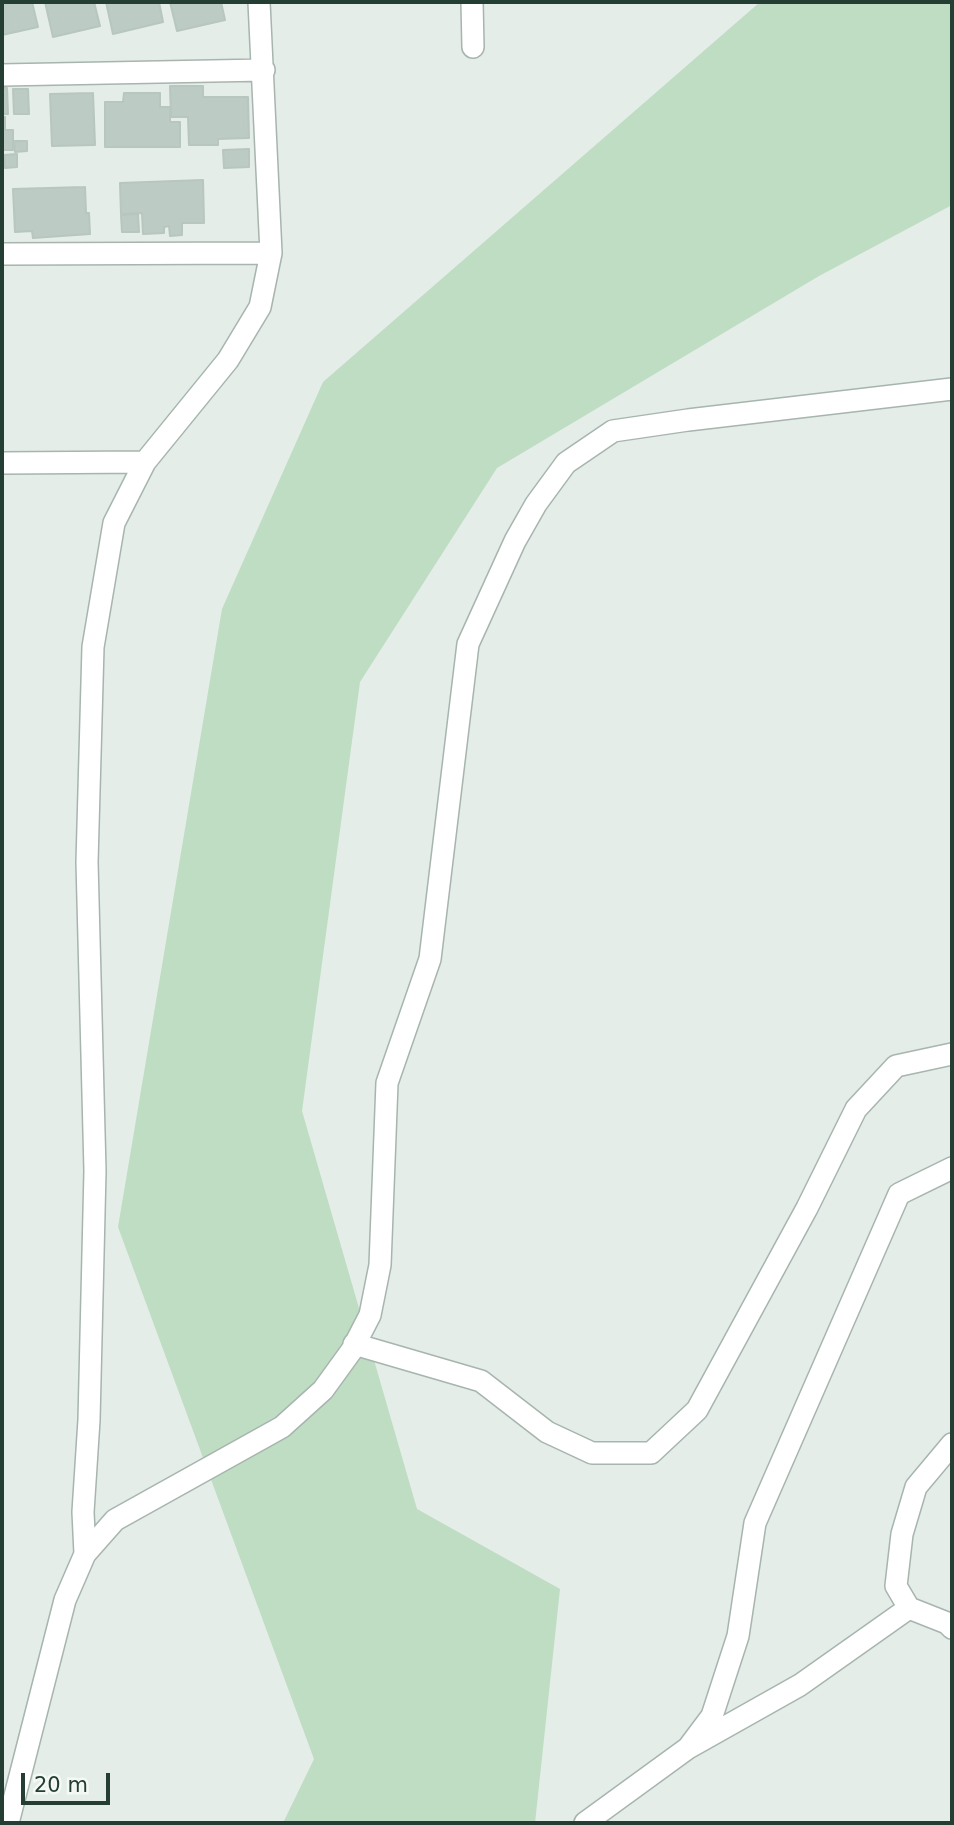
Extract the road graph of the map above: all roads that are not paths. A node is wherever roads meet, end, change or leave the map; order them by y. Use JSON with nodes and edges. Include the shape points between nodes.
{"nodes":[{"id":1,"x":259,"y":2,"type":"edge"},
{"id":2,"x":472,"y":2,"type":"edge"},
{"id":3,"x":474,"y":47,"type":"dead end"},
{"id":4,"x":264,"y":70,"type":"junction"},
{"id":5,"x":2,"y":75,"type":"edge"},
{"id":6,"x":271,"y":253,"type":"junction"},
{"id":7,"x":2,"y":254,"type":"edge"},
{"id":8,"x":952,"y":389,"type":"edge"},
{"id":9,"x":145,"y":462,"type":"junction"},
{"id":10,"x":2,"y":463,"type":"edge"},
{"id":11,"x":952,"y":1054,"type":"edge"},
{"id":12,"x":952,"y":1168,"type":"edge"},
{"id":13,"x":354,"y":1344,"type":"junction"},
{"id":14,"x":952,"y":1444,"type":"edge"},
{"id":15,"x":85,"y":1554,"type":"junction"},
{"id":16,"x":909,"y":1608,"type":"junction"},
{"id":17,"x":952,"y":1628,"type":"edge"},
{"id":18,"x":688,"y":1748,"type":"junction"},
{"id":19,"x":8,"y":1823,"type":"edge"},
{"id":20,"x":584,"y":1823,"type":"edge"}],
"edges":[{"from":1,"to":4,"type":"street"},
{"from":2,"to":3,"type":"street"},
{"from":4,"to":5,"type":"street"},
{"from":4,"to":6,"type":"street"},
{"from":6,"to":7,"type":"street"},
{"from":6,"to":9,"type":"street","via":[[260,307],[228,360]]},
{"from":8,"to":13,"type":"street","via":[[613,431],[566,463],[536,504],[468,644],[430,959],[387,1083],[380,1265],[370,1315]]},
{"from":9,"to":10,"type":"street"},
{"from":9,"to":15,"type":"street","via":[[114,523],[93,647],[87,862],[94,1171]]},
{"from":11,"to":13,"type":"street","via":[[896,1066],[856,1109],[697,1410],[651,1453],[592,1452],[547,1432],[481,1381]]},
{"from":12,"to":18,"type":"street","via":[[899,1194],[755,1522],[738,1636],[712,1716]]},
{"from":13,"to":15,"type":"street","via":[[323,1390],[282,1427],[115,1520]]},
{"from":14,"to":16,"type":"street","via":[[916,1487],[902,1534],[896,1586]]},
{"from":15,"to":19,"type":"street","via":[[65,1600]]},
{"from":16,"to":17,"type":"street"},
{"from":16,"to":18,"type":"street","via":[[800,1685]]},
{"from":18,"to":20,"type":"street"}]}
